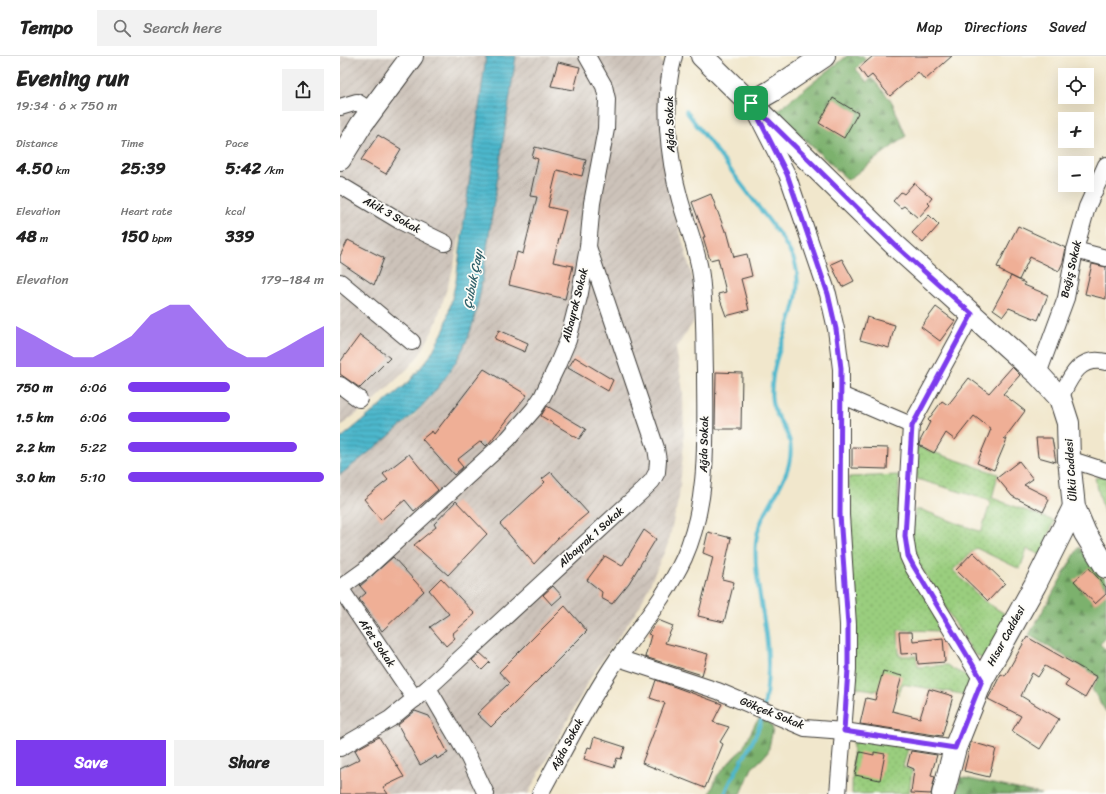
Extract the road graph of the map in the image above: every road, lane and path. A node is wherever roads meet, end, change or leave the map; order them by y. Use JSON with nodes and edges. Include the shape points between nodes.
{"nodes":[{"id":1,"x":412,"y":56,"type":"edge"},
{"id":2,"x":587,"y":56,"type":"edge"},
{"id":3,"x":674,"y":56,"type":"edge"},
{"id":4,"x":702,"y":56,"type":"edge"},
{"id":5,"x":824,"y":56,"type":"edge"},
{"id":6,"x":751,"y":103,"type":"junction"},
{"id":7,"x":340,"y":107,"type":"edge"},
{"id":8,"x":371,"y":111,"type":"junction"},
{"id":9,"x":340,"y":159,"type":"edge"},
{"id":10,"x":1106,"y":165,"type":"edge"},
{"id":11,"x":340,"y":185,"type":"edge"},
{"id":12,"x":446,"y":243,"type":"dead end"},
{"id":13,"x":588,"y":247,"type":"junction"},
{"id":14,"x":1075,"y":250,"type":"junction"},
{"id":15,"x":1106,"y":258,"type":"edge"},
{"id":16,"x":340,"y":282,"type":"edge"},
{"id":17,"x":972,"y":314,"type":"junction"},
{"id":18,"x":412,"y":342,"type":"dead end"},
{"id":19,"x":1106,"y":362,"type":"edge"},
{"id":20,"x":1038,"y":374,"type":"junction"},
{"id":21,"x":340,"y":385,"type":"edge"},
{"id":22,"x":841,"y":395,"type":"junction"},
{"id":23,"x":1060,"y":398,"type":"junction"},
{"id":24,"x":359,"y":399,"type":"dead end"},
{"id":25,"x":912,"y":426,"type":"junction"},
{"id":26,"x":1069,"y":459,"type":"junction"},
{"id":27,"x":1106,"y":471,"type":"edge"},
{"id":28,"x":1074,"y":507,"type":"junction"},
{"id":29,"x":1106,"y":567,"type":"edge"},
{"id":30,"x":340,"y":588,"type":"edge"},
{"id":31,"x":618,"y":658,"type":"junction"},
{"id":32,"x":982,"y":680,"type":"junction"},
{"id":33,"x":428,"y":688,"type":"junction"},
{"id":34,"x":415,"y":699,"type":"junction"},
{"id":35,"x":844,"y":731,"type":"junction"},
{"id":36,"x":340,"y":748,"type":"edge"},
{"id":37,"x":955,"y":748,"type":"junction"},
{"id":38,"x":486,"y":794,"type":"edge"},
{"id":39,"x":540,"y":794,"type":"edge"},
{"id":40,"x":838,"y":794,"type":"edge"},
{"id":41,"x":943,"y":794,"type":"edge"}],
"edges":[{"from":1,"to":8,"type":"street"},
{"from":2,"to":13,"type":"street","name":"Albayrak Sokak","via":[[604,86],[608,112],[592,204]]},
{"from":3,"to":31,"type":"street","name":"Ağda Sokak","via":[[669,81],[670,148],[679,197],[702,277],[706,453],[699,509],[684,557],[659,600]]},
{"from":4,"to":6,"type":"street","name":"Ülkü Caddesi"},
{"from":5,"to":6,"type":"street"},
{"from":6,"to":17,"type":"street","name":"Ülkü Caddesi","via":[[897,247]]},
{"from":6,"to":22,"type":"street","via":[[787,174],[828,294],[839,347]]},
{"from":7,"to":8,"type":"street","via":[[357,102]]},
{"from":8,"to":9,"type":"street"},
{"from":10,"to":14,"type":"street","name":"Bağış Sokak","via":[[1087,208]]},
{"from":11,"to":12,"type":"street","name":"Akik 3 Sokak","via":[[400,221]]},
{"from":13,"to":30,"type":"street","name":"Albayrak Sokak","via":[[568,340],[534,409],[508,439],[466,479],[365,570]]},
{"from":13,"to":33,"type":"street","name":"Albayrak 1 Sokak","via":[[651,430],[658,461],[657,472],[642,491]]},
{"from":14,"to":15,"type":"street"},
{"from":14,"to":20,"type":"street","name":"Bağış Sokak","via":[[1066,298]]},
{"from":16,"to":18,"type":"street"},
{"from":17,"to":20,"type":"street","name":"Ülkü Caddesi"},
{"from":17,"to":25,"type":"street"},
{"from":19,"to":23,"type":"street","via":[[1092,360],[1082,364],[1073,372]]},
{"from":20,"to":23,"type":"street","name":"Ülkü Caddesi"},
{"from":21,"to":24,"type":"street"},
{"from":22,"to":25,"type":"street"},
{"from":22,"to":35,"type":"street","via":[[840,515],[848,625]]},
{"from":23,"to":26,"type":"street","name":"Ülkü Caddesi","via":[[1068,423]]},
{"from":25,"to":32,"type":"street","via":[[905,536],[908,556]]},
{"from":26,"to":27,"type":"street"},
{"from":26,"to":28,"type":"street","name":"Ülkü Caddesi"},
{"from":28,"to":29,"type":"street","name":"Ülkü Caddesi","via":[[1085,533]]},
{"from":28,"to":32,"type":"street","name":"Hisar Caddesi","via":[[1035,585]]},
{"from":30,"to":34,"type":"street","name":"Afet Sokak"},
{"from":31,"to":35,"type":"street","name":"Gökçek Sokak","via":[[752,705],[805,728]]},
{"from":31,"to":39,"type":"street","name":"Ağda Sokak","via":[[591,700]]},
{"from":32,"to":37,"type":"street","name":"Hisar Caddesi"},
{"from":33,"to":34,"type":"street","name":"Albayrak 1 Sokak"},
{"from":33,"to":38,"type":"street","via":[[469,758]]},
{"from":34,"to":36,"type":"street","name":"Albayrak 1 Sokak","via":[[390,719]]},
{"from":35,"to":37,"type":"street","name":"Gökçek Sokak"},
{"from":35,"to":40,"type":"street"},
{"from":37,"to":41,"type":"street","name":"Hisar Caddesi"}]}
